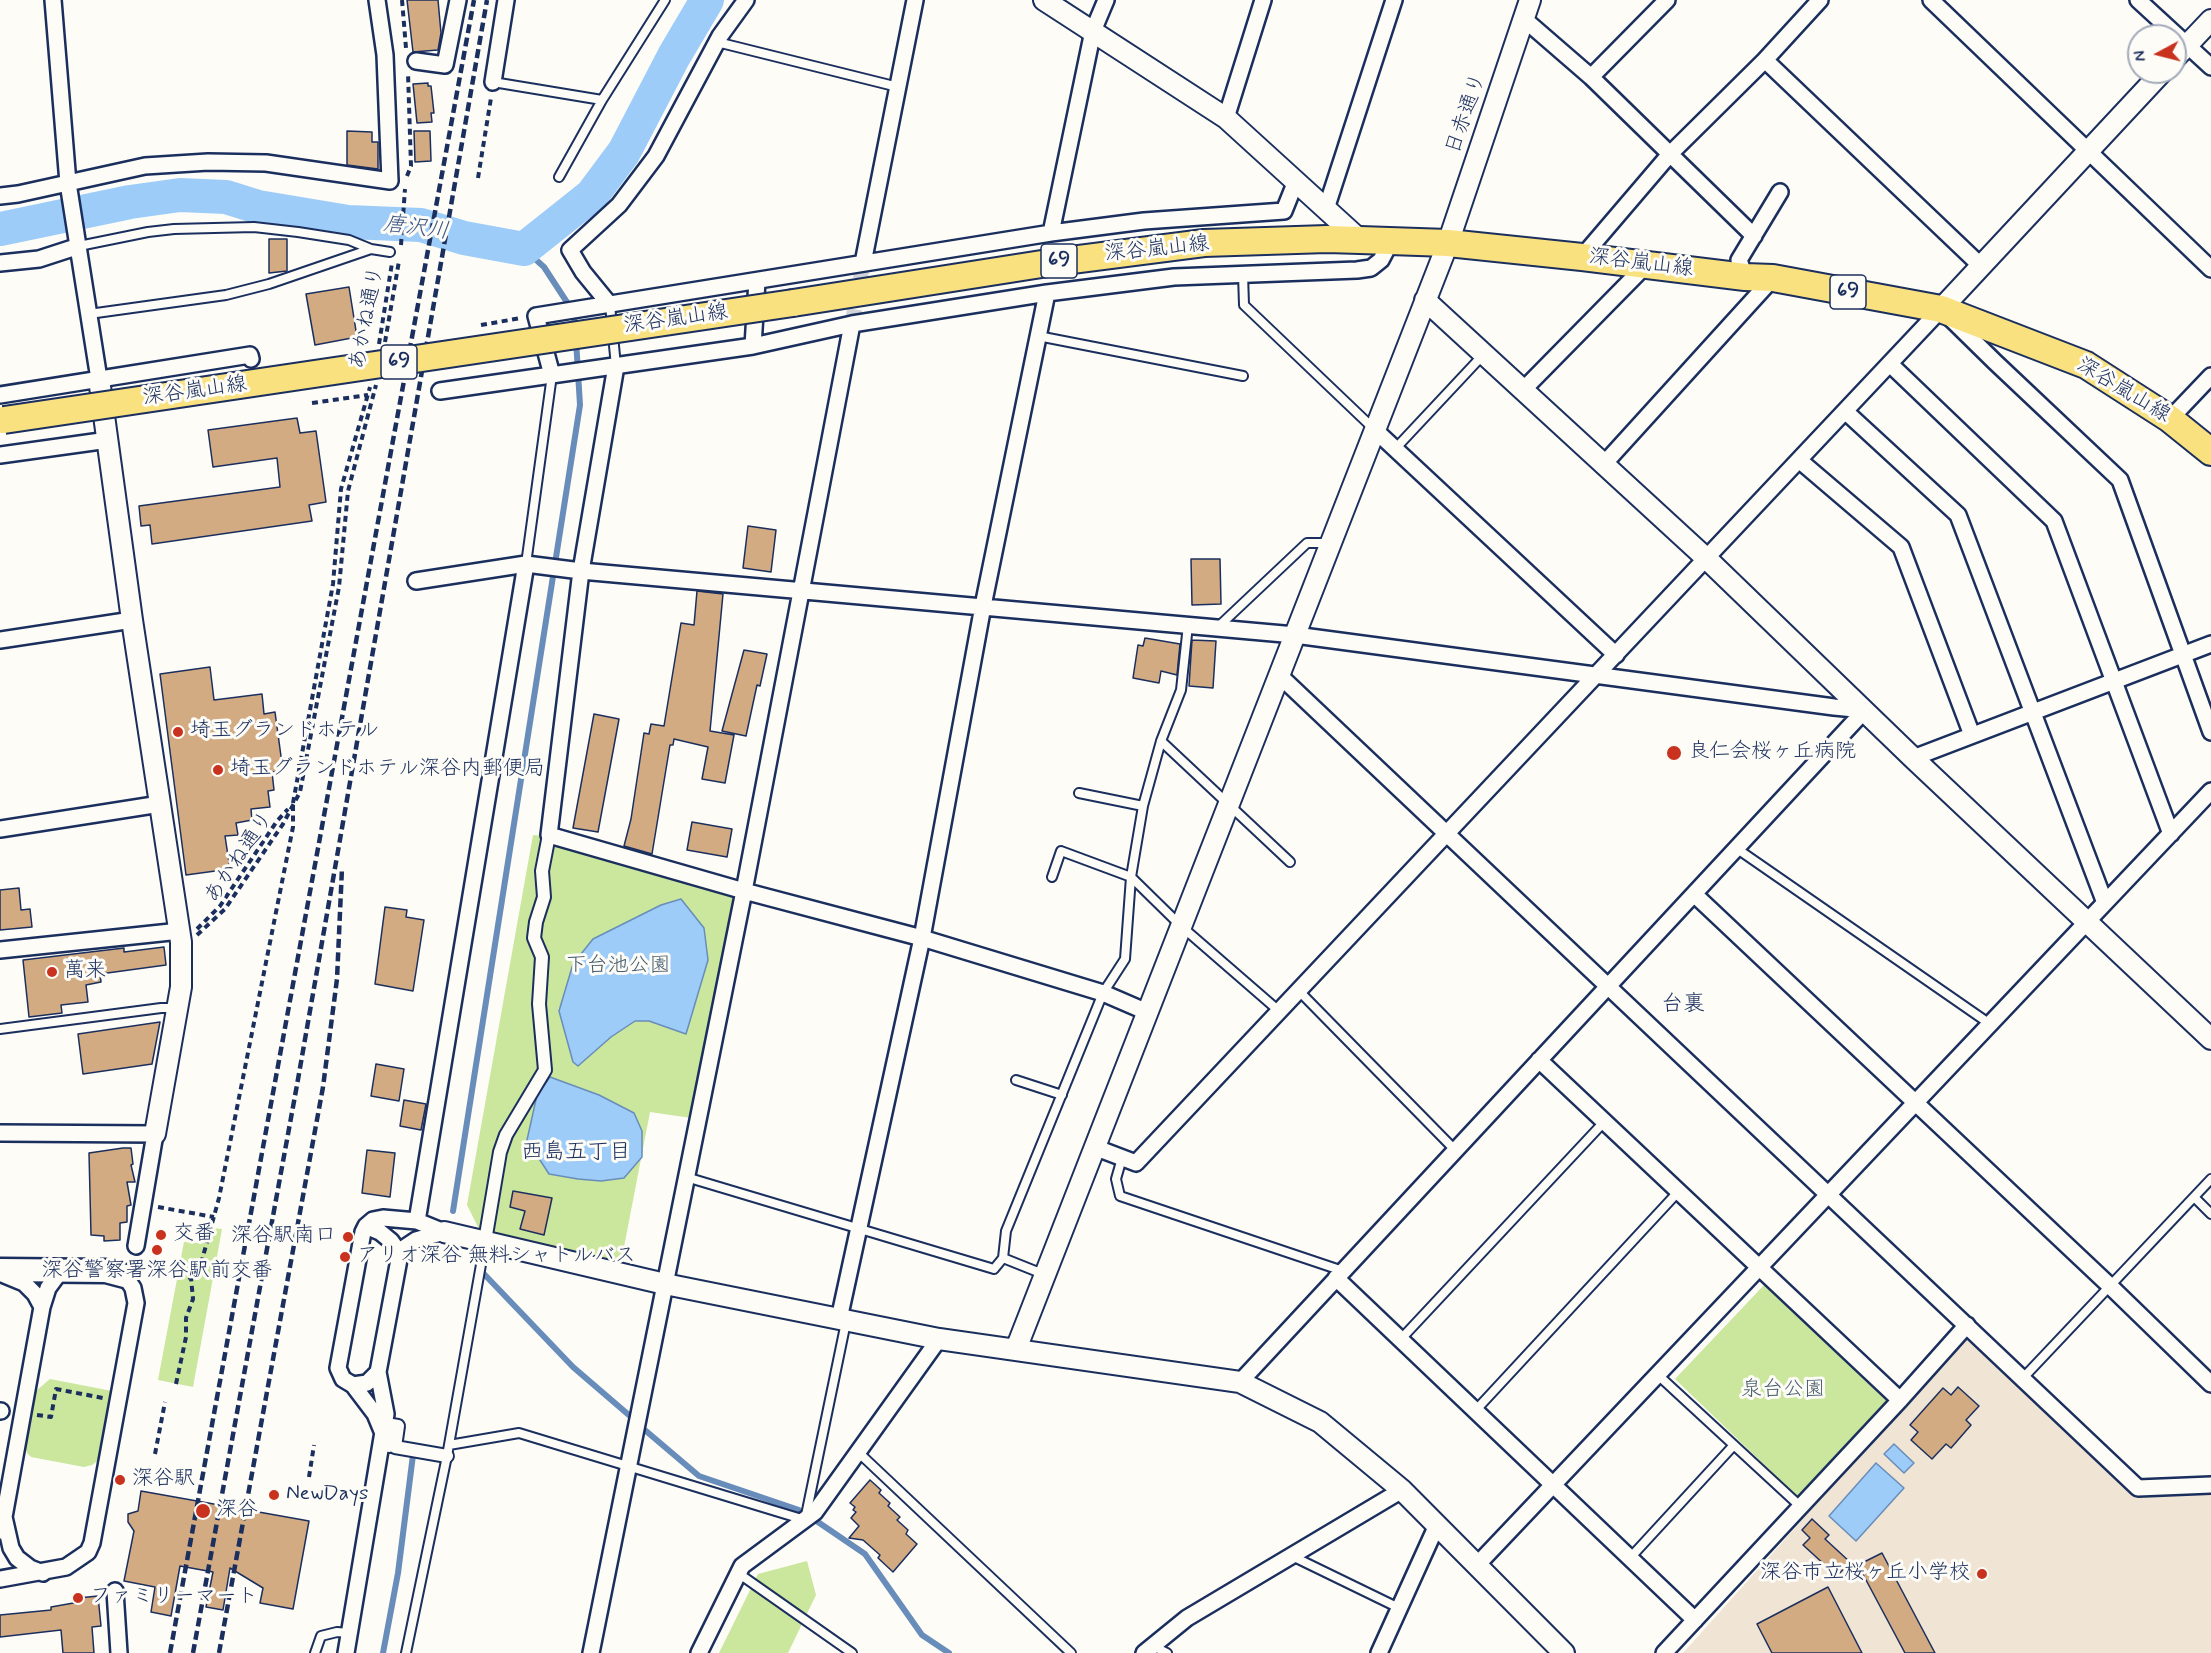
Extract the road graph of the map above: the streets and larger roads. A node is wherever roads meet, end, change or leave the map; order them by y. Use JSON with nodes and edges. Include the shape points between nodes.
{"nodes":[{"id":1,"x":53,"y":0,"type":"edge"},
{"id":2,"x":377,"y":0,"type":"edge"},
{"id":3,"x":458,"y":0,"type":"edge"},
{"id":4,"x":507,"y":0,"type":"edge"},
{"id":5,"x":746,"y":0,"type":"edge"},
{"id":6,"x":915,"y":0,"type":"edge"},
{"id":7,"x":1044,"y":0,"type":"edge"},
{"id":8,"x":1106,"y":0,"type":"edge"},
{"id":9,"x":1263,"y":0,"type":"edge"},
{"id":10,"x":1394,"y":0,"type":"edge"},
{"id":11,"x":1667,"y":0,"type":"edge"},
{"id":12,"x":1820,"y":0,"type":"edge"},
{"id":13,"x":1931,"y":0,"type":"edge"},
{"id":14,"x":2138,"y":0,"type":"edge"},
{"id":15,"x":1527,"y":9,"type":"edge"},
{"id":16,"x":2211,"y":20,"type":"edge"},
{"id":17,"x":2158,"y":24,"type":"edge"},
{"id":18,"x":1093,"y":31,"type":"junction"},
{"id":19,"x":2187,"y":46,"type":"edge"},
{"id":20,"x":2187,"y":55,"type":"edge"},
{"id":21,"x":1765,"y":60,"type":"junction"},
{"id":22,"x":410,"y":61,"type":"road end"},
{"id":23,"x":2211,"y":67,"type":"edge"},
{"id":24,"x":1591,"y":78,"type":"junction"},
{"id":25,"x":493,"y":82,"type":"road end"},
{"id":26,"x":2151,"y":84,"type":"edge"},
{"id":27,"x":1226,"y":118,"type":"junction"},
{"id":28,"x":2089,"y":150,"type":"junction"},
{"id":29,"x":1670,"y":154,"type":"junction"},
{"id":30,"x":1296,"y":181,"type":"junction"},
{"id":31,"x":68,"y":187,"type":"junction"},
{"id":32,"x":1780,"y":192,"type":"dead end"},
{"id":33,"x":0,"y":196,"type":"edge"},
{"id":34,"x":1326,"y":209,"type":"junction"},
{"id":35,"x":1051,"y":233,"type":"junction"},
{"id":36,"x":1754,"y":236,"type":"junction"},
{"id":37,"x":1360,"y":240,"type":"junction"},
{"id":38,"x":1391,"y":241,"type":"junction"},
{"id":39,"x":78,"y":242,"type":"junction"},
{"id":40,"x":1448,"y":243,"type":"junction"},
{"id":41,"x":1582,"y":257,"type":"junction"},
{"id":42,"x":0,"y":263,"type":"edge"},
{"id":43,"x":863,"y":264,"type":"junction"},
{"id":44,"x":1645,"y":266,"type":"junction"},
{"id":45,"x":1981,"y":266,"type":"junction"},
{"id":46,"x":2211,"y":270,"type":"edge"},
{"id":47,"x":1744,"y":277,"type":"junction"},
{"id":48,"x":1773,"y":278,"type":"junction"},
{"id":49,"x":757,"y":281,"type":"junction"},
{"id":50,"x":1047,"y":293,"type":"junction"},
{"id":51,"x":1425,"y":300,"type":"junction"},
{"id":52,"x":610,"y":305,"type":"junction"},
{"id":53,"x":1941,"y":309,"type":"junction"},
{"id":54,"x":852,"y":324,"type":"junction"},
{"id":55,"x":753,"y":346,"type":"junction"},
{"id":56,"x":251,"y":359,"type":"dead end"},
{"id":57,"x":1890,"y":364,"type":"junction"},
{"id":58,"x":616,"y":366,"type":"junction"},
{"id":59,"x":552,"y":375,"type":"junction"},
{"id":60,"x":2211,"y":376,"type":"edge"},
{"id":61,"x":99,"y":379,"type":"junction"},
{"id":62,"x":1523,"y":390,"type":"junction"},
{"id":63,"x":440,"y":391,"type":"dead end"},
{"id":64,"x":0,"y":395,"type":"edge"},
{"id":65,"x":1845,"y":411,"type":"junction"},
{"id":66,"x":2170,"y":419,"type":"junction"},
{"id":67,"x":2,"y":421,"type":"edge"},
{"id":68,"x":1376,"y":431,"type":"junction"},
{"id":69,"x":108,"y":440,"type":"junction"},
{"id":70,"x":2211,"y":452,"type":"edge"},
{"id":71,"x":0,"y":455,"type":"edge"},
{"id":72,"x":1799,"y":460,"type":"junction"},
{"id":73,"x":1604,"y":464,"type":"junction"},
{"id":74,"x":1707,"y":559,"type":"junction"},
{"id":75,"x":529,"y":565,"type":"junction"},
{"id":76,"x":581,"y":571,"type":"junction"},
{"id":77,"x":416,"y":581,"type":"dead end"},
{"id":78,"x":801,"y":591,"type":"junction"},
{"id":79,"x":983,"y":606,"type":"junction"},
{"id":80,"x":132,"y":620,"type":"junction"},
{"id":81,"x":1295,"y":635,"type":"junction"},
{"id":82,"x":0,"y":640,"type":"edge"},
{"id":83,"x":2211,"y":644,"type":"edge"},
{"id":84,"x":2184,"y":654,"type":"junction"},
{"id":85,"x":1616,"y":655,"type":"junction"},
{"id":86,"x":1280,"y":675,"type":"junction"},
{"id":87,"x":1598,"y":675,"type":"junction"},
{"id":88,"x":2112,"y":681,"type":"junction"},
{"id":89,"x":1865,"y":710,"type":"junction"},
{"id":90,"x":2032,"y":711,"type":"junction"},
{"id":91,"x":2211,"y":732,"type":"edge"},
{"id":92,"x":1972,"y":735,"type":"junction"},
{"id":93,"x":1913,"y":758,"type":"junction"},
{"id":94,"x":2210,"y":794,"type":"edge"},
{"id":95,"x":160,"y":804,"type":"junction"},
{"id":96,"x":0,"y":829,"type":"edge"},
{"id":97,"x":1447,"y":832,"type":"junction"},
{"id":98,"x":2171,"y":834,"type":"junction"},
{"id":99,"x":549,"y":835,"type":"junction"},
{"id":100,"x":744,"y":891,"type":"junction"},
{"id":101,"x":1694,"y":894,"type":"junction"},
{"id":102,"x":2105,"y":903,"type":"junction"},
{"id":103,"x":2088,"y":922,"type":"junction"},
{"id":104,"x":188,"y":933,"type":"junction"},
{"id":105,"x":922,"y":938,"type":"junction"},
{"id":106,"x":0,"y":950,"type":"edge"},
{"id":107,"x":1608,"y":986,"type":"junction"},
{"id":108,"x":1147,"y":1012,"type":"junction"},
{"id":109,"x":2211,"y":1039,"type":"edge"},
{"id":110,"x":1539,"y":1060,"type":"junction"},
{"id":111,"x":1916,"y":1103,"type":"junction"},
{"id":112,"x":0,"y":1133,"type":"edge"},
{"id":113,"x":155,"y":1134,"type":"junction"},
{"id":114,"x":1094,"y":1147,"type":"junction"},
{"id":115,"x":1829,"y":1194,"type":"junction"},
{"id":116,"x":366,"y":1226,"type":"junction"},
{"id":117,"x":428,"y":1228,"type":"junction"},
{"id":118,"x":485,"y":1241,"type":"junction"},
{"id":119,"x":136,"y":1246,"type":"dead end"},
{"id":120,"x":400,"y":1254,"type":"junction"},
{"id":121,"x":62,"y":1269,"type":"junction"},
{"id":122,"x":1759,"y":1269,"type":"junction"},
{"id":123,"x":0,"y":1272,"type":"edge"},
{"id":124,"x":1339,"y":1275,"type":"junction"},
{"id":125,"x":125,"y":1276,"type":"joint"},
{"id":126,"x":664,"y":1284,"type":"junction"},
{"id":127,"x":42,"y":1307,"type":"junction"},
{"id":128,"x":843,"y":1320,"type":"junction"},
{"id":129,"x":1967,"y":1324,"type":"junction"},
{"id":130,"x":939,"y":1339,"type":"junction"},
{"id":131,"x":1016,"y":1349,"type":"junction"},
{"id":132,"x":378,"y":1372,"type":"junction"},
{"id":133,"x":1240,"y":1382,"type":"junction"},
{"id":134,"x":2211,"y":1384,"type":"edge"},
{"id":135,"x":353,"y":1385,"type":"junction"},
{"id":136,"x":1900,"y":1400,"type":"junction"},
{"id":137,"x":381,"y":1438,"type":"junction"},
{"id":138,"x":448,"y":1450,"type":"road end"},
{"id":139,"x":1553,"y":1485,"type":"junction"},
{"id":140,"x":2211,"y":1485,"type":"edge"},
{"id":141,"x":1402,"y":1490,"type":"junction"},
{"id":142,"x":2,"y":1524,"type":"edge"},
{"id":143,"x":1437,"y":1525,"type":"junction"},
{"id":144,"x":1477,"y":1565,"type":"junction"},
{"id":145,"x":43,"y":1573,"type":"junction"},
{"id":146,"x":0,"y":1579,"type":"edge"},
{"id":147,"x":114,"y":1591,"type":"dead end"},
{"id":148,"x":1695,"y":1620,"type":"junction"},
{"id":149,"x":1148,"y":1650,"type":"edge"},
{"id":150,"x":119,"y":1653,"type":"edge"},
{"id":151,"x":346,"y":1653,"type":"edge"},
{"id":152,"x":591,"y":1653,"type":"edge"},
{"id":153,"x":699,"y":1653,"type":"edge"},
{"id":154,"x":1378,"y":1653,"type":"edge"},
{"id":155,"x":1564,"y":1653,"type":"edge"},
{"id":156,"x":1664,"y":1653,"type":"edge"}],
"edges":[{"from":1,"to":31,"type":"street"},
{"from":2,"to":31,"type":"street","via":[[384,55],[390,181],[266,162],[208,162],[145,166]]},
{"from":3,"to":22,"type":"street","via":[[445,65]]},
{"from":4,"to":25,"type":"street"},
{"from":5,"to":52,"type":"street","via":[[717,42],[656,156],[619,205],[570,250]]},
{"from":6,"to":43,"type":"street"},
{"from":7,"to":18,"type":"street"},
{"from":8,"to":18,"type":"street"},
{"from":9,"to":27,"type":"street"},
{"from":10,"to":34,"type":"street"},
{"from":11,"to":24,"type":"street"},
{"from":12,"to":21,"type":"street"},
{"from":13,"to":28,"type":"street"},
{"from":14,"to":17,"type":"street"},
{"from":15,"to":24,"type":"street"},
{"from":15,"to":40,"type":"street","name":"日赤通り"},
{"from":16,"to":19,"type":"street"},
{"from":18,"to":27,"type":"street"},
{"from":18,"to":35,"type":"street"},
{"from":20,"to":23,"type":"street"},
{"from":21,"to":29,"type":"street"},
{"from":21,"to":45,"type":"street"},
{"from":24,"to":29,"type":"street"},
{"from":26,"to":28,"type":"street"},
{"from":27,"to":30,"type":"street"},
{"from":28,"to":45,"type":"street"},
{"from":28,"to":46,"type":"street"},
{"from":29,"to":36,"type":"street"},
{"from":29,"to":41,"type":"street"},
{"from":30,"to":34,"type":"street"},
{"from":30,"to":35,"type":"street","via":[[1284,211],[1144,221]]},
{"from":31,"to":33,"type":"street"},
{"from":31,"to":39,"type":"street"},
{"from":32,"to":36,"type":"street"},
{"from":34,"to":37,"type":"street"},
{"from":35,"to":43,"type":"street"},
{"from":36,"to":47,"type":"street","via":[[1739,260]]},
{"from":37,"to":38,"type":"main road","name":"深谷嵐山線","number":"69"},
{"from":37,"to":67,"type":"main road","name":"深谷嵐山線","number":"69","bridge":true,"via":[[1204,243],[1048,263]]},
{"from":38,"to":40,"type":"main road","name":"深谷嵐山線","number":"69"},
{"from":38,"to":50,"type":"street","via":[[1381,260],[1371,268],[1174,277]]},
{"from":39,"to":42,"type":"street","via":[[39,259]]},
{"from":39,"to":61,"type":"street"},
{"from":40,"to":41,"type":"main road","name":"深谷嵐山線","number":"69"},
{"from":40,"to":51,"type":"street","name":"日赤通り"},
{"from":41,"to":44,"type":"main road","name":"深谷嵐山線","number":"69"},
{"from":43,"to":49,"type":"street"},
{"from":44,"to":47,"type":"main road","name":"深谷嵐山線","number":"69"},
{"from":44,"to":62,"type":"street"},
{"from":45,"to":53,"type":"street"},
{"from":47,"to":48,"type":"main road","name":"深谷嵐山線","number":"69"},
{"from":48,"to":53,"type":"main road","name":"深谷嵐山線","number":"69"},
{"from":48,"to":73,"type":"street"},
{"from":49,"to":52,"type":"street"},
{"from":49,"to":55,"type":"street"},
{"from":50,"to":54,"type":"street"},
{"from":50,"to":79,"type":"street"},
{"from":51,"to":62,"type":"street"},
{"from":51,"to":68,"type":"street","name":"日赤通り"},
{"from":52,"to":59,"type":"street","via":[[536,316]]},
{"from":53,"to":57,"type":"street"},
{"from":53,"to":66,"type":"main road","name":"深谷嵐山線","number":"69","via":[[2086,365]]},
{"from":53,"to":84,"type":"street","via":[[2120,480]]},
{"from":54,"to":55,"type":"street"},
{"from":54,"to":78,"type":"street"},
{"from":55,"to":58,"type":"street"},
{"from":56,"to":61,"type":"street","via":[[250,355]]},
{"from":57,"to":65,"type":"street"},
{"from":57,"to":88,"type":"street","via":[[2054,520]]},
{"from":58,"to":59,"type":"street"},
{"from":58,"to":76,"type":"street"},
{"from":59,"to":63,"type":"street"},
{"from":60,"to":66,"type":"street"},
{"from":61,"to":64,"type":"street"},
{"from":61,"to":69,"type":"street"},
{"from":62,"to":73,"type":"street"},
{"from":65,"to":72,"type":"street"},
{"from":65,"to":90,"type":"street","via":[[1958,515]]},
{"from":66,"to":70,"type":"main road","name":"深谷嵐山線","number":"69"},
{"from":68,"to":81,"type":"street","name":"日赤通り"},
{"from":68,"to":85,"type":"street"},
{"from":69,"to":71,"type":"street"},
{"from":69,"to":80,"type":"street"},
{"from":72,"to":74,"type":"street"},
{"from":72,"to":92,"type":"street","via":[[1901,547]]},
{"from":73,"to":74,"type":"street"},
{"from":74,"to":85,"type":"street"},
{"from":74,"to":89,"type":"street"},
{"from":75,"to":76,"type":"street"},
{"from":75,"to":77,"type":"street"},
{"from":75,"to":117,"type":"street"},
{"from":76,"to":78,"type":"street"},
{"from":76,"to":99,"type":"street"},
{"from":78,"to":79,"type":"street"},
{"from":78,"to":100,"type":"street"},
{"from":79,"to":81,"type":"street"},
{"from":79,"to":105,"type":"street"},
{"from":80,"to":82,"type":"street"},
{"from":80,"to":95,"type":"street"},
{"from":81,"to":86,"type":"street","name":"日赤通り"},
{"from":81,"to":87,"type":"street"},
{"from":83,"to":84,"type":"street"},
{"from":84,"to":88,"type":"street"},
{"from":84,"to":91,"type":"street"},
{"from":85,"to":87,"type":"street"},
{"from":86,"to":97,"type":"street"},
{"from":86,"to":108,"type":"street","name":"日赤通り"},
{"from":87,"to":89,"type":"street"},
{"from":87,"to":97,"type":"street"},
{"from":88,"to":90,"type":"street"},
{"from":88,"to":98,"type":"street"},
{"from":89,"to":93,"type":"street"},
{"from":89,"to":101,"type":"street"},
{"from":90,"to":92,"type":"street"},
{"from":90,"to":102,"type":"street"},
{"from":92,"to":93,"type":"street"},
{"from":93,"to":103,"type":"street"},
{"from":94,"to":98,"type":"street"},
{"from":95,"to":96,"type":"street"},
{"from":95,"to":104,"type":"street"},
{"from":97,"to":107,"type":"street"},
{"from":97,"to":114,"type":"street","via":[[1136,1162]]},
{"from":98,"to":102,"type":"street"},
{"from":99,"to":100,"type":"street"},
{"from":99,"to":118,"type":"street","via":[[542,871],[544,897],[534,938],[543,957],[539,1004],[545,1070],[500,1152]]},
{"from":100,"to":105,"type":"street"},
{"from":100,"to":126,"type":"street"},
{"from":101,"to":107,"type":"street"},
{"from":101,"to":111,"type":"street"},
{"from":102,"to":103,"type":"street"},
{"from":103,"to":109,"type":"street"},
{"from":103,"to":111,"type":"street"},
{"from":104,"to":106,"type":"street"},
{"from":104,"to":113,"type":"street"},
{"from":105,"to":108,"type":"street","via":[[1103,993]]},
{"from":105,"to":128,"type":"street","via":[[859,1227]]},
{"from":107,"to":110,"type":"street"},
{"from":107,"to":115,"type":"street"},
{"from":108,"to":114,"type":"street","name":"日赤通り"},
{"from":110,"to":122,"type":"street"},
{"from":110,"to":124,"type":"street"},
{"from":111,"to":115,"type":"street"},
{"from":111,"to":134,"type":"street"},
{"from":112,"to":113,"type":"street"},
{"from":113,"to":119,"type":"street"},
{"from":114,"to":131,"type":"street","name":"日赤通り"},
{"from":115,"to":122,"type":"street"},
{"from":115,"to":129,"type":"street"},
{"from":116,"to":117,"type":"street","via":[[383,1218]]},
{"from":116,"to":120,"type":"street","via":[[391,1241]]},
{"from":116,"to":135,"type":"street","via":[[360,1240],[338,1368],[343,1380]]},
{"from":117,"to":118,"type":"street"},
{"from":117,"to":120,"type":"street"},
{"from":118,"to":126,"type":"street"},
{"from":120,"to":132,"type":"street"},
{"from":121,"to":123,"type":"main road"},
{"from":121,"to":125,"type":"main road"},
{"from":121,"to":127,"type":"street","via":[[48,1288]]},
{"from":122,"to":136,"type":"street"},
{"from":122,"to":139,"type":"street"},
{"from":123,"to":127,"type":"street","via":[[24,1284]]},
{"from":124,"to":133,"type":"street"},
{"from":124,"to":139,"type":"street"},
{"from":125,"to":145,"type":"street","via":[[134,1288],[136,1303],[92,1543],[78,1560]]},
{"from":126,"to":128,"type":"street"},
{"from":126,"to":152,"type":"street"},
{"from":127,"to":142,"type":"street"},
{"from":128,"to":130,"type":"street"},
{"from":129,"to":136,"type":"street"},
{"from":129,"to":140,"type":"street","via":[[2138,1488]]},
{"from":130,"to":131,"type":"street"},
{"from":130,"to":153,"type":"street","via":[[815,1512],[742,1566]]},
{"from":131,"to":133,"type":"street"},
{"from":132,"to":135,"type":"street","via":[[367,1383]]},
{"from":132,"to":137,"type":"street","via":[[386,1414]]},
{"from":133,"to":141,"type":"street","via":[[1320,1422]]},
{"from":135,"to":137,"type":"street","via":[[375,1414]]},
{"from":136,"to":148,"type":"street"},
{"from":137,"to":138,"type":"street","via":[[389,1446],[392,1425],[398,1426],[394,1447]]},
{"from":137,"to":151,"type":"street"},
{"from":139,"to":144,"type":"street"},
{"from":139,"to":148,"type":"street"},
{"from":141,"to":143,"type":"street"},
{"from":141,"to":149,"type":"street","via":[[1187,1618]]},
{"from":142,"to":145,"type":"street","via":[[17,1558]]},
{"from":143,"to":144,"type":"street"},
{"from":143,"to":154,"type":"street"},
{"from":144,"to":155,"type":"street"},
{"from":145,"to":146,"type":"street"},
{"from":147,"to":150,"type":"street"},
{"from":148,"to":156,"type":"street"}]}
